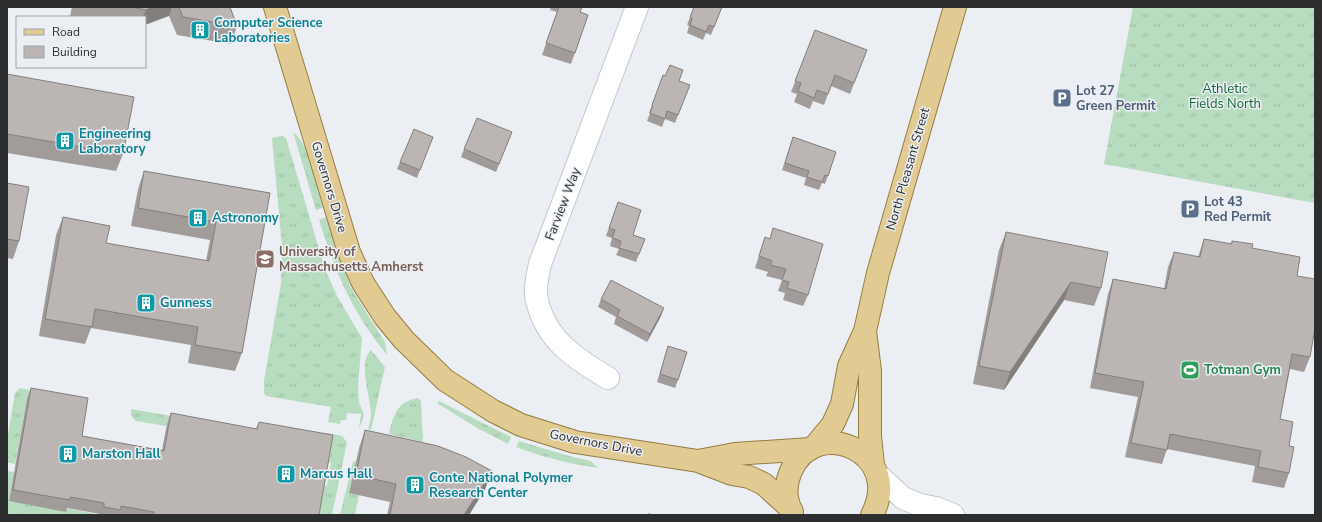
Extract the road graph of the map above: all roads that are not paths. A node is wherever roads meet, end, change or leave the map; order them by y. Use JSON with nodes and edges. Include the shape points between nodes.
{"nodes":[{"id":1,"x":275,"y":7,"type":"edge"},
{"id":2,"x":637,"y":7,"type":"edge"},
{"id":3,"x":955,"y":7,"type":"edge"},
{"id":4,"x":865,"y":331,"type":"junction"},
{"id":5,"x":608,"y":378,"type":"dead end"},
{"id":6,"x":812,"y":448,"type":"junction"},
{"id":7,"x":698,"y":461,"type":"junction"},
{"id":8,"x":875,"y":470,"type":"junction"},
{"id":9,"x":792,"y":513,"type":"edge"},
{"id":10,"x":872,"y":515,"type":"edge"},
{"id":11,"x":953,"y":515,"type":"edge"}],
"edges":[{"from":1,"to":7,"type":"main road","name":"Governors Drive","via":[[349,252],[363,283],[404,340],[445,380],[521,425],[575,442]]},
{"from":2,"to":5,"type":"street","name":"Farview Way","via":[[540,264],[536,294],[544,321],[558,341],[576,359]]},
{"from":3,"to":4,"type":"main road","name":"North Pleasant Street","via":[[878,273]]},
{"from":4,"to":6,"type":"main road","name":"North Pleasant Street","via":[[849,366],[842,404],[833,424]]},
{"from":4,"to":8,"type":"main road","name":"North Pleasant Street","via":[[870,371],[870,436]]},
{"from":6,"to":7,"type":"main road","name":"Governors Drive","via":[[736,454]]},
{"from":6,"to":8,"type":"main road","name":"Governors Drive","via":[[832,443],[844,444],[856,449]]},
{"from":6,"to":9,"type":"main road","name":"North Pleasant Street","via":[[794,464],[787,478],[786,493]]},
{"from":7,"to":9,"type":"main road","name":"Governors Drive","via":[[764,484]]},
{"from":8,"to":10,"type":"main road","name":"North Pleasant Street","via":[[880,489],[878,504]]},
{"from":8,"to":11,"type":"street","via":[[903,498],[920,506],[936,508]]}]}
